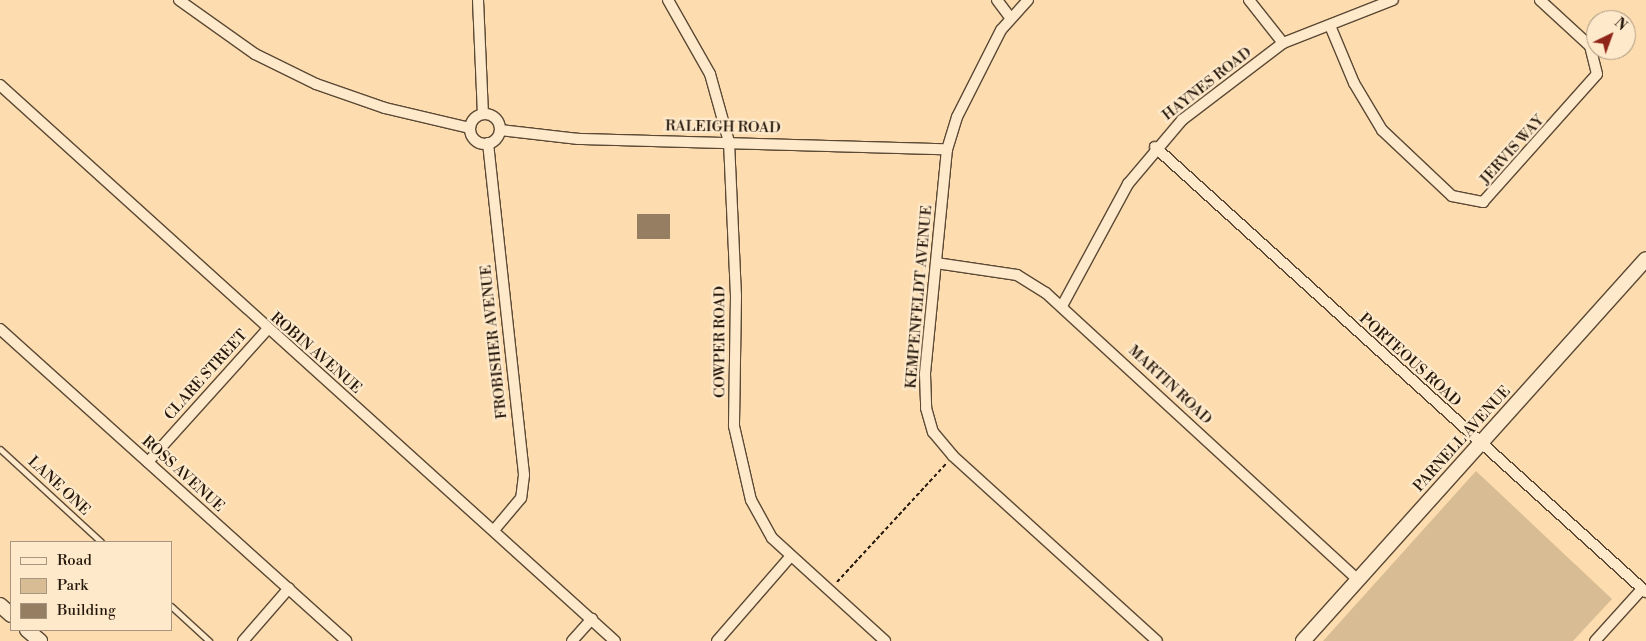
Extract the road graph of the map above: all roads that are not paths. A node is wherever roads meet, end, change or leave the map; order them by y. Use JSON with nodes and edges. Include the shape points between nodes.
{"nodes":[{"id":1,"x":179,"y":0,"type":"edge"},
{"id":2,"x":478,"y":0,"type":"edge"},
{"id":3,"x":668,"y":0,"type":"edge"},
{"id":4,"x":997,"y":0,"type":"edge"},
{"id":5,"x":1028,"y":0,"type":"edge"},
{"id":6,"x":1249,"y":0,"type":"edge"},
{"id":7,"x":1393,"y":0,"type":"edge"},
{"id":8,"x":1540,"y":0,"type":"edge"},
{"id":9,"x":1009,"y":16,"type":"junction"},
{"id":10,"x":1331,"y":28,"type":"junction"},
{"id":11,"x":1284,"y":43,"type":"junction"},
{"id":12,"x":0,"y":85,"type":"edge"},
{"id":13,"x":483,"y":114,"type":"junction"},
{"id":14,"x":470,"y":128,"type":"junction"},
{"id":15,"x":500,"y":130,"type":"junction"},
{"id":16,"x":729,"y":142,"type":"junction"},
{"id":17,"x":488,"y":143,"type":"junction"},
{"id":18,"x":1155,"y":148,"type":"junction"},
{"id":19,"x":947,"y":149,"type":"junction"},
{"id":20,"x":1646,"y":260,"type":"edge"},
{"id":21,"x":936,"y":263,"type":"junction"},
{"id":22,"x":1062,"y":306,"type":"junction"},
{"id":23,"x":0,"y":329,"type":"edge"},
{"id":24,"x":267,"y":330,"type":"junction"},
{"id":25,"x":1480,"y":444,"type":"junction"},
{"id":26,"x":0,"y":449,"type":"edge"},
{"id":27,"x":148,"y":462,"type":"junction"},
{"id":28,"x":496,"y":529,"type":"junction"},
{"id":29,"x":100,"y":541,"type":"edge"},
{"id":30,"x":790,"y":557,"type":"junction"},
{"id":31,"x":1358,"y":580,"type":"junction"},
{"id":32,"x":289,"y":588,"type":"junction"},
{"id":33,"x":1644,"y":590,"type":"edge"},
{"id":34,"x":0,"y":605,"type":"edge"},
{"id":35,"x":172,"y":607,"type":"edge"},
{"id":36,"x":10,"y":614,"type":"edge"},
{"id":37,"x":592,"y":619,"type":"junction"},
{"id":38,"x":28,"y":631,"type":"edge"},
{"id":39,"x":40,"y":641,"type":"edge"},
{"id":40,"x":209,"y":641,"type":"edge"},
{"id":41,"x":243,"y":641,"type":"edge"},
{"id":42,"x":346,"y":641,"type":"edge"},
{"id":43,"x":572,"y":641,"type":"edge"},
{"id":44,"x":615,"y":641,"type":"edge"},
{"id":45,"x":717,"y":641,"type":"edge"},
{"id":46,"x":885,"y":641,"type":"edge"},
{"id":47,"x":1157,"y":641,"type":"edge"},
{"id":48,"x":1303,"y":641,"type":"edge"},
{"id":49,"x":1595,"y":641,"type":"edge"}],
"edges":[{"from":1,"to":14,"type":"street","via":[[248,49],[316,84],[385,108]]},
{"from":2,"to":13,"type":"street"},
{"from":3,"to":16,"type":"street","name":"COWPER ROAD","via":[[710,74]]},
{"from":4,"to":9,"type":"street"},
{"from":5,"to":9,"type":"street","name":"KEMPENFELDT AVENUE"},
{"from":6,"to":11,"type":"street"},
{"from":7,"to":10,"type":"street","name":"HAYNES ROAD"},
{"from":8,"to":10,"type":"street","name":"JERVIS WAY","via":[[1590,46],[1598,74],[1482,202],[1452,196],[1382,130],[1354,83]]},
{"from":9,"to":19,"type":"street","name":"KEMPENFELDT AVENUE","via":[[957,117]]},
{"from":10,"to":11,"type":"street","name":"HAYNES ROAD"},
{"from":11,"to":18,"type":"street","name":"HAYNES ROAD","via":[[1205,102]]},
{"from":12,"to":24,"type":"street","name":"ROBIN AVENUE"},
{"from":13,"to":14,"type":"street"},
{"from":13,"to":15,"type":"street","via":[[495,118]]},
{"from":14,"to":17,"type":"street","via":[[475,140]]},
{"from":15,"to":16,"type":"street","name":"RALEIGH ROAD","via":[[578,139]]},
{"from":15,"to":17,"type":"street"},
{"from":16,"to":19,"type":"street","name":"RALEIGH ROAD"},
{"from":16,"to":30,"type":"street","name":"COWPER ROAD","via":[[736,296],[734,426],[751,500],[772,538]]},
{"from":17,"to":28,"type":"street","name":"FROBISHER AVENUE","via":[[524,475],[521,498]]},
{"from":18,"to":22,"type":"street","name":"HAYNES ROAD","via":[[1128,184]]},
{"from":18,"to":25,"type":"street","name":"PORTEOUS ROAD"},
{"from":19,"to":21,"type":"street","name":"KEMPENFELDT AVENUE"},
{"from":20,"to":25,"type":"street","name":"PARNELL AVENUE"},
{"from":21,"to":22,"type":"street","name":"MARTIN ROAD","via":[[1017,275]]},
{"from":21,"to":47,"type":"street","name":"KEMPENFELDT AVENUE","via":[[926,408],[933,432],[953,456]]},
{"from":22,"to":31,"type":"street","name":"MARTIN ROAD"},
{"from":23,"to":27,"type":"street","name":"ROSS AVENUE"},
{"from":24,"to":27,"type":"street","name":"CLARE STREET"},
{"from":24,"to":28,"type":"street","name":"ROBIN AVENUE"},
{"from":25,"to":31,"type":"street","name":"PARNELL AVENUE"},
{"from":25,"to":33,"type":"street","name":"PORTEOUS ROAD"},
{"from":26,"to":29,"type":"lane","name":"LANE ONE"},
{"from":27,"to":32,"type":"street","name":"ROSS AVENUE"},
{"from":28,"to":37,"type":"street","name":"ROBIN AVENUE"},
{"from":30,"to":45,"type":"street"},
{"from":30,"to":46,"type":"street","name":"COWPER ROAD"},
{"from":31,"to":48,"type":"street","name":"PARNELL AVENUE"},
{"from":32,"to":41,"type":"street"},
{"from":32,"to":42,"type":"street","name":"ROSS AVENUE"},
{"from":33,"to":49,"type":"street"},
{"from":34,"to":36,"type":"street"},
{"from":35,"to":40,"type":"lane"},
{"from":37,"to":43,"type":"street"},
{"from":37,"to":44,"type":"street","name":"ROBIN AVENUE"},
{"from":38,"to":39,"type":"street"}]}
